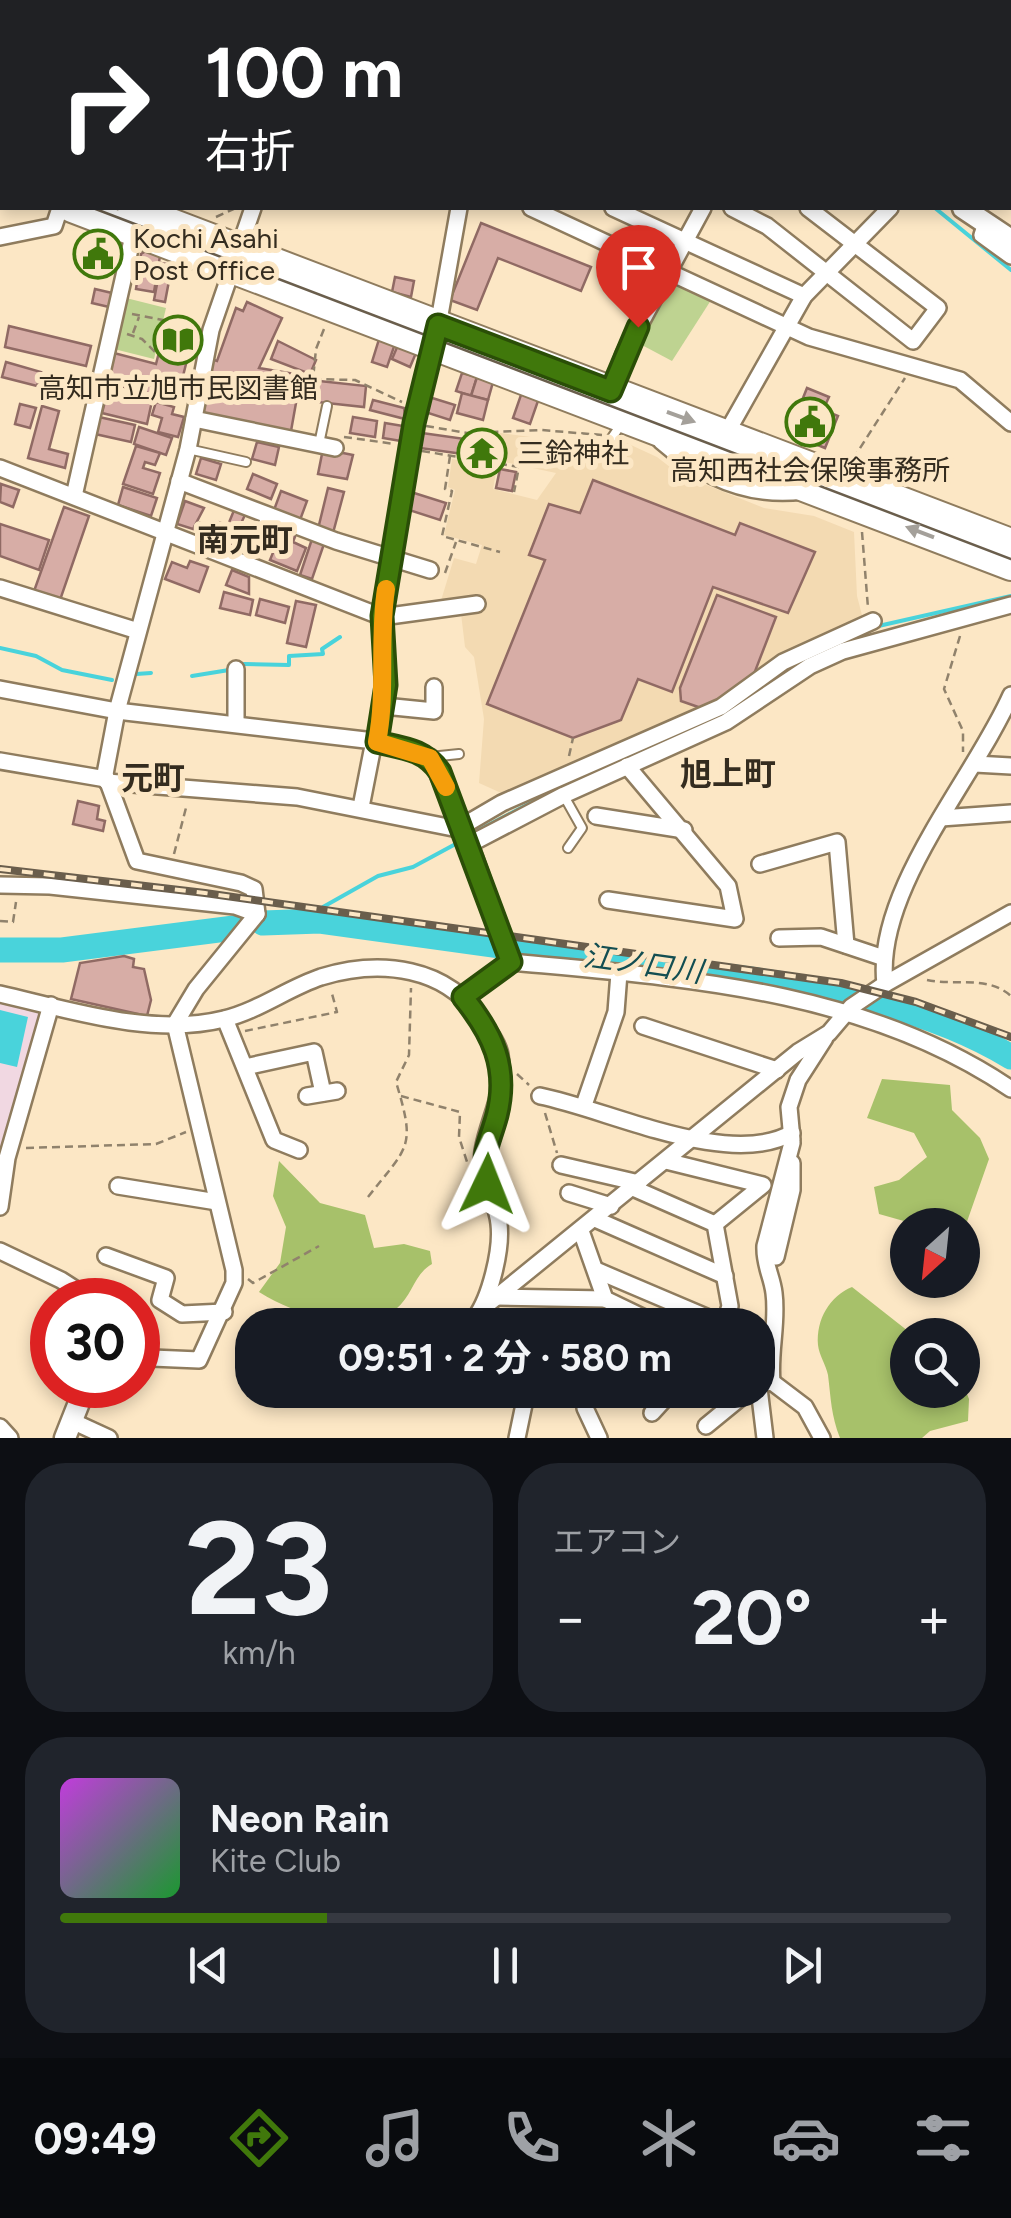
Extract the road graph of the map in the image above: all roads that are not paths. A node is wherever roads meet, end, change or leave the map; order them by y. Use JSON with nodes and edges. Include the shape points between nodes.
{"nodes":[{"id":1,"x":59,"y":210,"type":"edge"},
{"id":2,"x":86,"y":210,"type":"edge"},
{"id":3,"x":253,"y":210,"type":"edge"},
{"id":4,"x":459,"y":210,"type":"edge"},
{"id":5,"x":535,"y":210,"type":"edge"},
{"id":6,"x":618,"y":210,"type":"edge"},
{"id":7,"x":702,"y":210,"type":"edge"},
{"id":8,"x":736,"y":210,"type":"edge"},
{"id":9,"x":811,"y":210,"type":"edge"},
{"id":10,"x":886,"y":210,"type":"edge"},
{"id":11,"x":967,"y":210,"type":"edge"},
{"id":12,"x":135,"y":217,"type":"edge"},
{"id":13,"x":986,"y":223,"type":"junction"},
{"id":14,"x":0,"y":237,"type":"edge"},
{"id":15,"x":684,"y":240,"type":"junction"},
{"id":16,"x":1011,"y":240,"type":"edge"},
{"id":17,"x":854,"y":244,"type":"junction"},
{"id":18,"x":1011,"y":256,"type":"edge"},
{"id":19,"x":234,"y":259,"type":"junction"},
{"id":20,"x":667,"y":272,"type":"junction"},
{"id":21,"x":825,"y":272,"type":"junction"},
{"id":22,"x":804,"y":296,"type":"junction"},
{"id":23,"x":786,"y":326,"type":"junction"},
{"id":24,"x":436,"y":336,"type":"junction"},
{"id":25,"x":327,"y":406,"type":"dead end"},
{"id":26,"x":625,"y":415,"type":"junction"},
{"id":27,"x":194,"y":418,"type":"junction"},
{"id":28,"x":1011,"y":423,"type":"edge"},
{"id":29,"x":726,"y":434,"type":"junction"},
{"id":30,"x":327,"y":446,"type":"joint"},
{"id":31,"x":188,"y":449,"type":"junction"},
{"id":32,"x":600,"y":455,"type":"dead end"},
{"id":33,"x":246,"y":462,"type":"dead end"},
{"id":34,"x":0,"y":468,"type":"edge"},
{"id":35,"x":180,"y":481,"type":"junction"},
{"id":36,"x":74,"y":496,"type":"junction"},
{"id":37,"x":264,"y":521,"type":"dead end"},
{"id":38,"x":167,"y":532,"type":"junction"},
{"id":39,"x":1011,"y":543,"type":"edge"},
{"id":40,"x":391,"y":559,"type":"junction"},
{"id":41,"x":246,"y":563,"type":"junction"},
{"id":42,"x":1011,"y":566,"type":"edge"},
{"id":43,"x":430,"y":570,"type":"dead end"},
{"id":44,"x":0,"y":588,"type":"edge"},
{"id":45,"x":477,"y":604,"type":"dead end"},
{"id":46,"x":1011,"y":605,"type":"edge"},
{"id":47,"x":382,"y":616,"type":"junction"},
{"id":48,"x":138,"y":631,"type":"junction"},
{"id":49,"x":236,"y":670,"type":"dead end"},
{"id":50,"x":773,"y":679,"type":"junction"},
{"id":51,"x":434,"y":687,"type":"dead end"},
{"id":52,"x":0,"y":689,"type":"edge"},
{"id":53,"x":1011,"y":695,"type":"edge"},
{"id":54,"x":384,"y":706,"type":"junction"},
{"id":55,"x":117,"y":711,"type":"junction"},
{"id":56,"x":236,"y":724,"type":"junction"},
{"id":57,"x":375,"y":742,"type":"junction"},
{"id":58,"x":459,"y":754,"type":"dead end"},
{"id":59,"x":430,"y":758,"type":"junction"},
{"id":60,"x":0,"y":761,"type":"edge"},
{"id":61,"x":975,"y":764,"type":"junction"},
{"id":62,"x":627,"y":766,"type":"junction"},
{"id":63,"x":1011,"y":766,"type":"edge"},
{"id":64,"x":106,"y":781,"type":"junction"},
{"id":65,"x":564,"y":795,"type":"junction"},
{"id":66,"x":362,"y":807,"type":"junction"},
{"id":67,"x":1011,"y":813,"type":"edge"},
{"id":68,"x":596,"y":816,"type":"dead end"},
{"id":69,"x":941,"y":818,"type":"junction"},
{"id":70,"x":684,"y":830,"type":"junction"},
{"id":71,"x":466,"y":835,"type":"junction"},
{"id":72,"x":568,"y":848,"type":"dead end"},
{"id":73,"x":760,"y":864,"type":"dead end"},
{"id":74,"x":0,"y":885,"type":"edge"},
{"id":75,"x":608,"y":900,"type":"dead end"},
{"id":76,"x":257,"y":914,"type":"junction"},
{"id":77,"x":1009,"y":917,"type":"edge"},
{"id":78,"x":779,"y":938,"type":"dead end"},
{"id":79,"x":846,"y":945,"type":"junction"},
{"id":80,"x":884,"y":958,"type":"junction"},
{"id":81,"x":509,"y":959,"type":"junction"},
{"id":82,"x":620,"y":972,"type":"junction"},
{"id":83,"x":885,"y":984,"type":"junction"},
{"id":84,"x":0,"y":994,"type":"edge"},
{"id":85,"x":463,"y":997,"type":"junction"},
{"id":86,"x":51,"y":1006,"type":"junction"},
{"id":87,"x":849,"y":1010,"type":"junction"},
{"id":88,"x":224,"y":1020,"type":"junction"},
{"id":89,"x":175,"y":1024,"type":"junction"},
{"id":90,"x":643,"y":1026,"type":"dead end"},
{"id":91,"x":829,"y":1033,"type":"junction"},
{"id":92,"x":244,"y":1067,"type":"junction"},
{"id":93,"x":777,"y":1070,"type":"junction"},
{"id":94,"x":1011,"y":1089,"type":"edge"},
{"id":95,"x":322,"y":1093,"type":"dead end"},
{"id":96,"x":540,"y":1096,"type":"road end"},
{"id":97,"x":584,"y":1105,"type":"junction"},
{"id":98,"x":695,"y":1138,"type":"junction"},
{"id":99,"x":792,"y":1138,"type":"junction"},
{"id":100,"x":300,"y":1150,"type":"dead end"},
{"id":101,"x":666,"y":1161,"type":"junction"},
{"id":102,"x":561,"y":1164,"type":"road end"},
{"id":103,"x":118,"y":1186,"type":"dead end"},
{"id":104,"x":636,"y":1186,"type":"junction"},
{"id":105,"x":569,"y":1193,"type":"dead end"},
{"id":106,"x":216,"y":1202,"type":"junction"},
{"id":107,"x":0,"y":1206,"type":"edge"},
{"id":108,"x":611,"y":1206,"type":"junction"},
{"id":109,"x":594,"y":1219,"type":"junction"},
{"id":110,"x":716,"y":1224,"type":"junction"},
{"id":111,"x":580,"y":1231,"type":"junction"},
{"id":112,"x":0,"y":1251,"type":"edge"},
{"id":113,"x":106,"y":1256,"type":"dead end"},
{"id":114,"x":776,"y":1257,"type":"dead end"},
{"id":115,"x":598,"y":1271,"type":"junction"},
{"id":116,"x":724,"y":1276,"type":"junction"},
{"id":117,"x":56,"y":1278,"type":"edge"},
{"id":118,"x":496,"y":1297,"type":"junction"},
{"id":119,"x":605,"y":1300,"type":"junction"},
{"id":120,"x":484,"y":1308,"type":"edge"},
{"id":121,"x":488,"y":1308,"type":"edge"},
{"id":122,"x":622,"y":1308,"type":"edge"},
{"id":123,"x":684,"y":1308,"type":"edge"},
{"id":124,"x":729,"y":1308,"type":"edge"},
{"id":125,"x":775,"y":1308,"type":"edge"},
{"id":126,"x":224,"y":1312,"type":"junction"},
{"id":127,"x":160,"y":1358,"type":"edge"},
{"id":128,"x":775,"y":1392,"type":"edge"},
{"id":129,"x":523,"y":1408,"type":"edge"},
{"id":130,"x":584,"y":1408,"type":"edge"},
{"id":131,"x":656,"y":1408,"type":"edge"},
{"id":132,"x":729,"y":1408,"type":"edge"},
{"id":133,"x":762,"y":1408,"type":"edge"},
{"id":134,"x":652,"y":1413,"type":"dead end"},
{"id":135,"x":706,"y":1426,"type":"dead end"},
{"id":136,"x":0,"y":1427,"type":"edge"},
{"id":137,"x":68,"y":1429,"type":"edge"},
{"id":138,"x":10,"y":1438,"type":"edge"},
{"id":139,"x":109,"y":1438,"type":"edge"},
{"id":140,"x":517,"y":1438,"type":"edge"},
{"id":141,"x":599,"y":1438,"type":"edge"},
{"id":142,"x":765,"y":1438,"type":"edge"},
{"id":143,"x":822,"y":1438,"type":"edge"}],
"edges":[{"from":1,"to":14,"type":"street","via":[[54,226]]},
{"from":2,"to":12,"type":"highway"},
{"from":3,"to":19,"type":"street"},
{"from":4,"to":24,"type":"street"},
{"from":5,"to":20,"type":"street"},
{"from":6,"to":15,"type":"street"},
{"from":7,"to":15,"type":"street"},
{"from":8,"to":21,"type":"street"},
{"from":9,"to":17,"type":"street"},
{"from":10,"to":17,"type":"street"},
{"from":11,"to":13,"type":"street"},
{"from":12,"to":19,"type":"highway"},
{"from":12,"to":36,"type":"street"},
{"from":13,"to":16,"type":"street"},
{"from":13,"to":18,"type":"street","via":[[982,234]]},
{"from":15,"to":20,"type":"street"},
{"from":15,"to":22,"type":"street"},
{"from":17,"to":21,"type":"street"},
{"from":17,"to":21,"type":"street","via":[[938,308],[913,341]]},
{"from":19,"to":24,"type":"highway"},
{"from":19,"to":24,"type":"highway","via":[[333,308]]},
{"from":19,"to":27,"type":"street","via":[[210,330]]},
{"from":20,"to":23,"type":"street"},
{"from":20,"to":26,"type":"street"},
{"from":21,"to":22,"type":"street"},
{"from":22,"to":23,"type":"street"},
{"from":23,"to":28,"type":"street","via":[[960,380]]},
{"from":23,"to":29,"type":"street"},
{"from":24,"to":26,"type":"highway"},
{"from":24,"to":40,"type":"street"},
{"from":25,"to":30,"type":"lane"},
{"from":26,"to":29,"type":"highway","one_way":true},
{"from":26,"to":32,"type":"lane"},
{"from":42,"to":26,"type":"highway","one_way":true},
{"from":27,"to":30,"type":"street"},
{"from":27,"to":31,"type":"street"},
{"from":29,"to":39,"type":"highway"},
{"from":31,"to":33,"type":"lane"},
{"from":31,"to":35,"type":"street"},
{"from":34,"to":36,"type":"street"},
{"from":35,"to":38,"type":"street"},
{"from":35,"to":40,"type":"street"},
{"from":36,"to":38,"type":"street"},
{"from":37,"to":41,"type":"lane"},
{"from":38,"to":41,"type":"street"},
{"from":38,"to":48,"type":"street"},
{"from":40,"to":43,"type":"street"},
{"from":40,"to":47,"type":"street"},
{"from":41,"to":47,"type":"street"},
{"from":44,"to":48,"type":"street"},
{"from":45,"to":47,"type":"street"},
{"from":46,"to":50,"type":"street","via":[[876,629]]},
{"from":47,"to":54,"type":"street"},
{"from":48,"to":55,"type":"street"},
{"from":49,"to":56,"type":"street"},
{"from":50,"to":62,"type":"street","via":[[726,722]]},
{"from":50,"to":71,"type":"street","via":[[502,804]]},
{"from":51,"to":54,"type":"street","via":[[434,711]]},
{"from":52,"to":55,"type":"street"},
{"from":53,"to":61,"type":"street"},
{"from":54,"to":57,"type":"street"},
{"from":55,"to":56,"type":"street"},
{"from":55,"to":64,"type":"street"},
{"from":56,"to":57,"type":"street"},
{"from":57,"to":59,"type":"street"},
{"from":57,"to":66,"type":"street"},
{"from":58,"to":59,"type":"lane"},
{"from":59,"to":71,"type":"street"},
{"from":60,"to":64,"type":"street"},
{"from":61,"to":63,"type":"street"},
{"from":61,"to":69,"type":"street"},
{"from":62,"to":65,"type":"street"},
{"from":62,"to":70,"type":"street"},
{"from":64,"to":66,"type":"street"},
{"from":64,"to":76,"type":"street","via":[[137,861],[254,889]]},
{"from":65,"to":71,"type":"street"},
{"from":65,"to":72,"type":"lane","via":[[582,828]]},
{"from":66,"to":71,"type":"street"},
{"from":67,"to":69,"type":"street"},
{"from":68,"to":70,"type":"street"},
{"from":69,"to":80,"type":"street","via":[[902,887]]},
{"from":70,"to":75,"type":"street","via":[[728,886],[735,920]]},
{"from":71,"to":81,"type":"street"},
{"from":73,"to":79,"type":"street","via":[[837,842]]},
{"from":74,"to":76,"type":"street","via":[[235,906]]},
{"from":76,"to":89,"type":"street"},
{"from":77,"to":83,"type":"street"},
{"from":78,"to":79,"type":"street","via":[[821,937]]},
{"from":79,"to":80,"type":"street"},
{"from":80,"to":83,"type":"street"},
{"from":81,"to":82,"type":"street"},
{"from":81,"to":85,"type":"street"},
{"from":82,"to":87,"type":"street"},
{"from":82,"to":97,"type":"street","via":[[616,1012]]},
{"from":83,"to":87,"type":"street"},
{"from":84,"to":86,"type":"street"},
{"from":85,"to":88,"type":"street","via":[[445,982],[412,972],[365,969],[328,976]]},
{"from":85,"to":120,"type":"street","via":[[500,1058],[497,1114],[482,1153],[499,1222]]},
{"from":86,"to":89,"type":"street"},
{"from":86,"to":107,"type":"street"},
{"from":87,"to":91,"type":"street"},
{"from":87,"to":94,"type":"street","via":[[981,1068]]},
{"from":88,"to":89,"type":"street"},
{"from":88,"to":92,"type":"street"},
{"from":89,"to":106,"type":"street"},
{"from":90,"to":93,"type":"street"},
{"from":91,"to":93,"type":"street"},
{"from":91,"to":99,"type":"street","via":[[798,1080],[789,1106]]},
{"from":92,"to":95,"type":"street","via":[[314,1052]]},
{"from":92,"to":100,"type":"street","via":[[274,1140]]},
{"from":93,"to":98,"type":"street"},
{"from":96,"to":97,"type":"street"},
{"from":97,"to":98,"type":"street"},
{"from":98,"to":99,"type":"street","via":[[721,1144]]},
{"from":98,"to":101,"type":"street"},
{"from":99,"to":114,"type":"street","via":[[792,1190]]},
{"from":99,"to":125,"type":"street","via":[[765,1246]]},
{"from":101,"to":104,"type":"street"},
{"from":101,"to":110,"type":"street","via":[[763,1185]]},
{"from":102,"to":104,"type":"street"},
{"from":103,"to":106,"type":"street"},
{"from":104,"to":108,"type":"street"},
{"from":104,"to":110,"type":"street"},
{"from":105,"to":108,"type":"street"},
{"from":106,"to":126,"type":"street","via":[[234,1270]]},
{"from":108,"to":109,"type":"street"},
{"from":109,"to":111,"type":"street"},
{"from":109,"to":116,"type":"street"},
{"from":110,"to":116,"type":"street"},
{"from":111,"to":115,"type":"street"},
{"from":111,"to":118,"type":"street"},
{"from":112,"to":117,"type":"street"},
{"from":113,"to":126,"type":"street","via":[[166,1278],[160,1300],[182,1314]]},
{"from":115,"to":119,"type":"street"},
{"from":115,"to":123,"type":"street"},
{"from":116,"to":124,"type":"street"},
{"from":118,"to":119,"type":"street"},
{"from":118,"to":121,"type":"street"},
{"from":119,"to":122,"type":"street"},
{"from":126,"to":127,"type":"street","via":[[199,1360]]},
{"from":128,"to":143,"type":"street","via":[[805,1407]]},
{"from":129,"to":140,"type":"street"},
{"from":130,"to":141,"type":"street"},
{"from":131,"to":134,"type":"street"},
{"from":132,"to":135,"type":"street"},
{"from":133,"to":142,"type":"street"},
{"from":136,"to":138,"type":"street"},
{"from":137,"to":139,"type":"street"}]}
